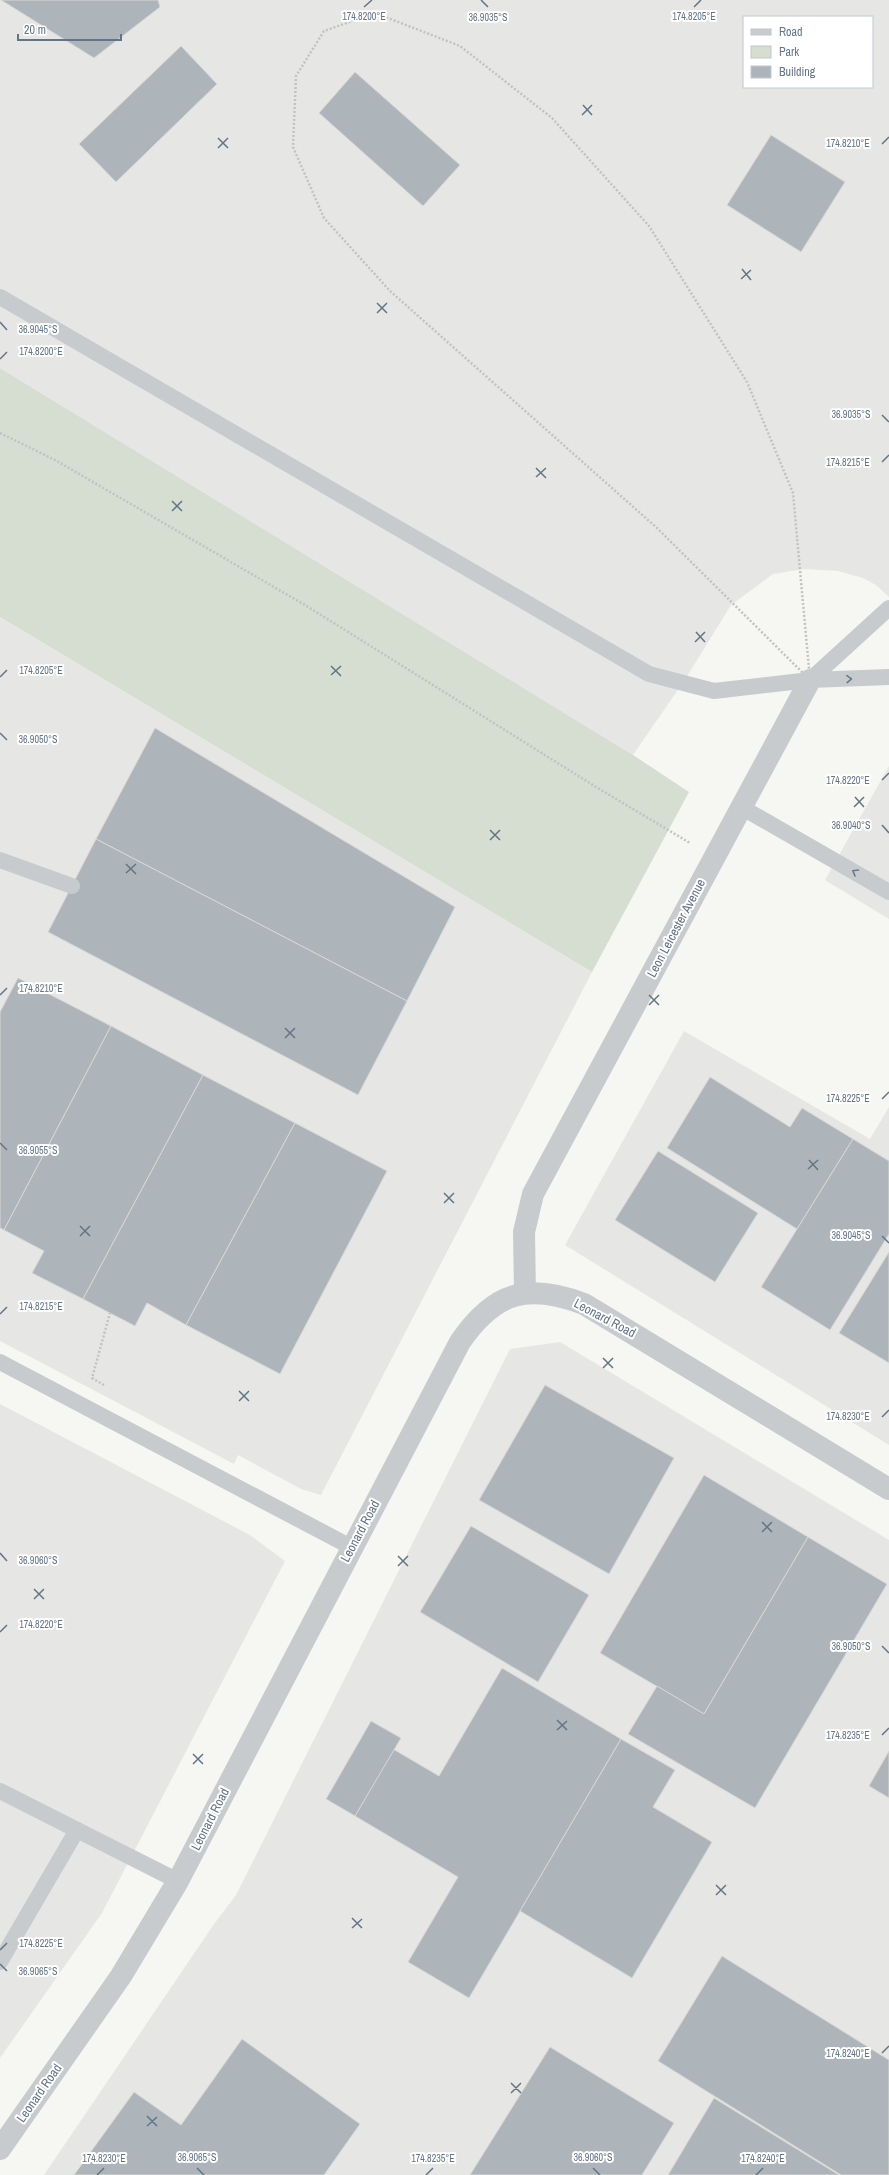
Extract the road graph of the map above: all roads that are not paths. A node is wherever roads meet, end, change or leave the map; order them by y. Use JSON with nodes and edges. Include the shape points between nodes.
{"nodes":[{"id":1,"x":0,"y":297,"type":"edge"},
{"id":2,"x":889,"y":608,"type":"edge"},
{"id":3,"x":889,"y":677,"type":"edge"},
{"id":4,"x":810,"y":680,"type":"junction"},
{"id":5,"x":741,"y":807,"type":"junction"},
{"id":6,"x":0,"y":860,"type":"edge"},
{"id":7,"x":72,"y":886,"type":"dead end"},
{"id":8,"x":889,"y":892,"type":"edge"},
{"id":9,"x":525,"y":1293,"type":"junction"},
{"id":10,"x":0,"y":1362,"type":"edge"},
{"id":11,"x":889,"y":1489,"type":"edge"},
{"id":12,"x":351,"y":1547,"type":"junction"},
{"id":13,"x":0,"y":1791,"type":"edge"},
{"id":14,"x":77,"y":1830,"type":"junction"},
{"id":15,"x":178,"y":1881,"type":"junction"},
{"id":16,"x":0,"y":1962,"type":"edge"},
{"id":17,"x":0,"y":2149,"type":"edge"}],
"edges":[{"from":1,"to":4,"type":"lane","via":[[649,674],[714,691]]},
{"from":2,"to":4,"type":"lane"},
{"from":4,"to":3,"type":"lane","one_way":true},
{"from":4,"to":5,"type":"street","name":"Leon Leicester Avenue"},
{"from":8,"to":5,"type":"lane","one_way":true},
{"from":5,"to":9,"type":"street","name":"Leon Leicester Avenue","via":[[533,1194],[524,1232]]},
{"from":6,"to":7,"type":"lane"},
{"from":9,"to":11,"type":"street","name":"Leonard Road","via":[[555,1294],[584,1304]]},
{"from":9,"to":12,"type":"street","name":"Leonard Road","via":[[485,1311],[472,1324]]},
{"from":10,"to":12,"type":"lane"},
{"from":12,"to":15,"type":"street","name":"Leonard Road"},
{"from":13,"to":14,"type":"lane"},
{"from":14,"to":15,"type":"lane"},
{"from":14,"to":16,"type":"lane"},
{"from":15,"to":17,"type":"street","name":"Leonard Road","via":[[121,1976]]}]}
